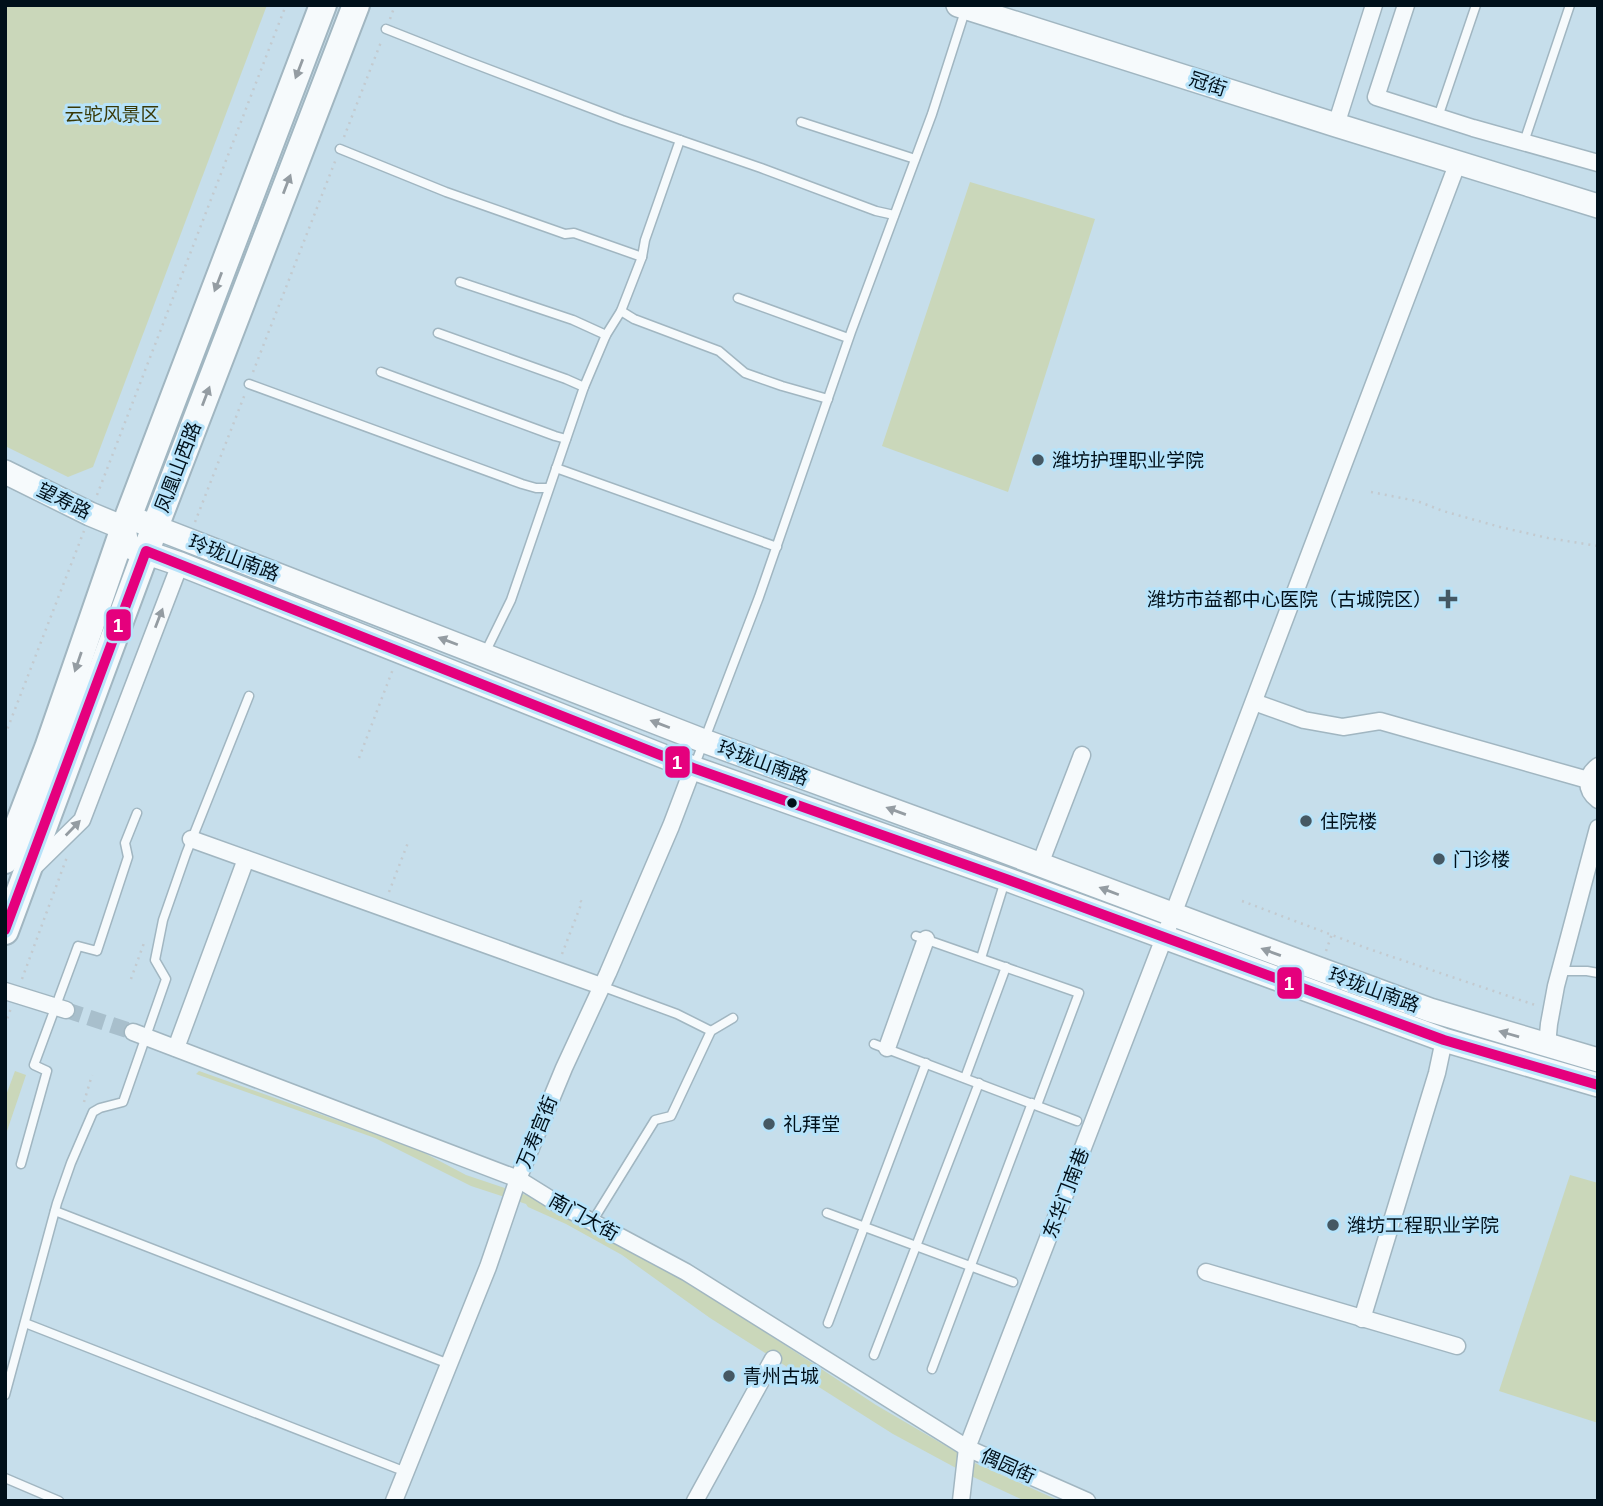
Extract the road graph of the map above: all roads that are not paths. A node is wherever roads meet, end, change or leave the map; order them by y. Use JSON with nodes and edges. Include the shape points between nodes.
{"nodes":[{"id":1,"x":323,"y":5,"type":"edge"},
{"id":2,"x":356,"y":5,"type":"edge"},
{"id":3,"x":1374,"y":5,"type":"edge"},
{"id":4,"x":1406,"y":5,"type":"edge"},
{"id":5,"x":1476,"y":5,"type":"edge"},
{"id":6,"x":1570,"y":5,"type":"edge"},
{"id":7,"x":963,"y":6,"type":"edge"},
{"id":8,"x":386,"y":29,"type":"road end"},
{"id":9,"x":1438,"y":117,"type":"junction"},
{"id":10,"x":801,"y":122,"type":"dead end"},
{"id":11,"x":1336,"y":125,"type":"junction"},
{"id":12,"x":680,"y":140,"type":"junction"},
{"id":13,"x":1524,"y":142,"type":"junction"},
{"id":14,"x":340,"y":149,"type":"road end"},
{"id":15,"x":915,"y":159,"type":"junction"},
{"id":16,"x":1458,"y":162,"type":"junction"},
{"id":17,"x":1598,"y":163,"type":"edge"},
{"id":18,"x":1598,"y":206,"type":"edge"},
{"id":19,"x":894,"y":215,"type":"junction"},
{"id":20,"x":642,"y":257,"type":"junction"},
{"id":21,"x":460,"y":282,"type":"dead end"},
{"id":22,"x":738,"y":298,"type":"dead end"},
{"id":23,"x":621,"y":311,"type":"junction"},
{"id":24,"x":438,"y":333,"type":"dead end"},
{"id":25,"x":606,"y":335,"type":"junction"},
{"id":26,"x":848,"y":338,"type":"junction"},
{"id":27,"x":381,"y":372,"type":"dead end"},
{"id":28,"x":249,"y":384,"type":"road end"},
{"id":29,"x":584,"y":387,"type":"junction"},
{"id":30,"x":828,"y":399,"type":"junction"},
{"id":31,"x":566,"y":439,"type":"junction"},
{"id":32,"x":556,"y":468,"type":"junction"},
{"id":33,"x":9,"y":477,"type":"edge"},
{"id":34,"x":548,"y":488,"type":"junction"},
{"id":35,"x":124,"y":528,"type":"junction"},
{"id":36,"x":150,"y":539,"type":"junction"},
{"id":37,"x":777,"y":547,"type":"junction"},
{"id":38,"x":180,"y":565,"type":"junction"},
{"id":39,"x":484,"y":655,"type":"junction"},
{"id":40,"x":248,"y":695,"type":"dead end"},
{"id":41,"x":1254,"y":702,"type":"junction"},
{"id":42,"x":704,"y":741,"type":"junction"},
{"id":43,"x":1083,"y":755,"type":"dead end"},
{"id":44,"x":1598,"y":766,"type":"edge"},
{"id":45,"x":693,"y":768,"type":"junction"},
{"id":46,"x":1588,"y":780,"type":"junction"},
{"id":47,"x":1598,"y":800,"type":"edge"},
{"id":48,"x":137,"y":813,"type":"dead end"},
{"id":49,"x":1598,"y":828,"type":"edge"},
{"id":50,"x":191,"y":839,"type":"junction"},
{"id":51,"x":246,"y":859,"type":"junction"},
{"id":52,"x":1040,"y":864,"type":"junction"},
{"id":53,"x":15,"y":868,"type":"edge"},
{"id":54,"x":1006,"y":879,"type":"junction"},
{"id":55,"x":1173,"y":915,"type":"junction"},
{"id":56,"x":5,"y":931,"type":"edge"},
{"id":57,"x":921,"y":937,"type":"joint"},
{"id":58,"x":1164,"y":938,"type":"junction"},
{"id":59,"x":981,"y":958,"type":"junction"},
{"id":60,"x":1006,"y":967,"type":"junction"},
{"id":61,"x":1559,"y":971,"type":"junction"},
{"id":62,"x":1598,"y":973,"type":"edge"},
{"id":63,"x":601,"y":986,"type":"junction"},
{"id":64,"x":10,"y":993,"type":"edge"},
{"id":65,"x":61,"y":1008,"type":"junction"},
{"id":66,"x":733,"y":1018,"type":"dead end"},
{"id":67,"x":710,"y":1031,"type":"junction"},
{"id":68,"x":139,"y":1034,"type":"junction"},
{"id":69,"x":1444,"y":1040,"type":"junction"},
{"id":70,"x":1548,"y":1045,"type":"junction"},
{"id":71,"x":881,"y":1046,"type":"joint"},
{"id":72,"x":176,"y":1048,"type":"junction"},
{"id":73,"x":1598,"y":1060,"type":"edge"},
{"id":74,"x":926,"y":1063,"type":"junction"},
{"id":75,"x":965,"y":1078,"type":"junction"},
{"id":76,"x":979,"y":1083,"type":"junction"},
{"id":77,"x":1598,"y":1085,"type":"edge"},
{"id":78,"x":1035,"y":1104,"type":"junction"},
{"id":79,"x":1077,"y":1121,"type":"dead end"},
{"id":80,"x":21,"y":1164,"type":"dead end"},
{"id":81,"x":518,"y":1179,"type":"junction"},
{"id":82,"x":55,"y":1211,"type":"junction"},
{"id":83,"x":827,"y":1213,"type":"dead end"},
{"id":84,"x":592,"y":1222,"type":"junction"},
{"id":85,"x":864,"y":1228,"type":"junction"},
{"id":86,"x":916,"y":1247,"type":"junction"},
{"id":87,"x":971,"y":1266,"type":"junction"},
{"id":88,"x":1206,"y":1272,"type":"dead end"},
{"id":89,"x":1013,"y":1282,"type":"dead end"},
{"id":90,"x":1363,"y":1319,"type":"junction"},
{"id":91,"x":25,"y":1323,"type":"junction"},
{"id":92,"x":828,"y":1323,"type":"dead end"},
{"id":93,"x":1457,"y":1346,"type":"dead end"},
{"id":94,"x":874,"y":1355,"type":"dead end"},
{"id":95,"x":773,"y":1359,"type":"dead end"},
{"id":96,"x":449,"y":1364,"type":"junction"},
{"id":97,"x":932,"y":1369,"type":"dead end"},
{"id":98,"x":5,"y":1395,"type":"edge"},
{"id":99,"x":967,"y":1448,"type":"junction"},
{"id":100,"x":406,"y":1472,"type":"junction"},
{"id":101,"x":5,"y":1478,"type":"edge"},
{"id":102,"x":59,"y":1501,"type":"edge"},
{"id":103,"x":394,"y":1501,"type":"edge"},
{"id":104,"x":695,"y":1501,"type":"edge"},
{"id":105,"x":961,"y":1501,"type":"edge"},
{"id":106,"x":1087,"y":1501,"type":"edge"}],
"edges":[{"from":1,"to":35,"type":"main road","name":"凤凰山西路","one_way":true},
{"from":36,"to":2,"type":"main road","name":"凤凰山西路","one_way":true},
{"from":3,"to":11,"type":"street"},
{"from":4,"to":9,"type":"street","via":[[1376,97]]},
{"from":5,"to":9,"type":"lane"},
{"from":6,"to":13,"type":"lane"},
{"from":7,"to":11,"type":"main road","name":"冠街"},
{"from":7,"to":15,"type":"lane"},
{"from":8,"to":12,"type":"lane"},
{"from":9,"to":13,"type":"street"},
{"from":10,"to":15,"type":"lane"},
{"from":11,"to":16,"type":"main road","name":"冠街"},
{"from":12,"to":19,"type":"lane"},
{"from":12,"to":20,"type":"lane"},
{"from":13,"to":17,"type":"street"},
{"from":14,"to":20,"type":"lane","via":[[446,192]]},
{"from":15,"to":19,"type":"lane"},
{"from":16,"to":18,"type":"main road","name":"冠街"},
{"from":16,"to":41,"type":"street","name":"东华门南巷"},
{"from":19,"to":26,"type":"lane"},
{"from":20,"to":23,"type":"lane"},
{"from":21,"to":25,"type":"lane"},
{"from":22,"to":26,"type":"lane"},
{"from":23,"to":25,"type":"lane"},
{"from":23,"to":30,"type":"lane","via":[[719,351],[745,373]]},
{"from":24,"to":29,"type":"lane"},
{"from":25,"to":29,"type":"lane"},
{"from":26,"to":30,"type":"lane"},
{"from":27,"to":31,"type":"lane"},
{"from":28,"to":34,"type":"lane","via":[[522,484]]},
{"from":29,"to":31,"type":"lane"},
{"from":30,"to":37,"type":"lane"},
{"from":31,"to":32,"type":"lane"},
{"from":32,"to":34,"type":"lane"},
{"from":32,"to":37,"type":"lane"},
{"from":33,"to":35,"type":"main road","name":"望寿路"},
{"from":34,"to":39,"type":"lane","via":[[511,600]]},
{"from":35,"to":36,"type":"main road","name":"玲珑山南路","via":[[127,546]]},
{"from":35,"to":53,"type":"main road","name":"凤凰山西路","one_way":true,"via":[[48,748],[17,818]]},
{"from":36,"to":38,"type":"main road","name":"玲珑山南路"},
{"from":39,"to":36,"type":"main road","name":"玲珑山南路","one_way":true,"via":[[188,540]]},
{"from":36,"to":53,"type":"main road","name":"凤凰山西路"},
{"from":37,"to":42,"type":"lane"},
{"from":38,"to":45,"type":"main road","name":"玲珑山南路"},
{"from":53,"to":38,"type":"street","one_way":true,"via":[[82,820]]},
{"from":42,"to":39,"type":"main road","name":"玲珑山南路","one_way":true},
{"from":40,"to":50,"type":"lane"},
{"from":41,"to":46,"type":"street","via":[[1304,720],[1343,727],[1380,721]]},
{"from":41,"to":55,"type":"street","name":"东华门南巷"},
{"from":42,"to":45,"type":"lane"},
{"from":52,"to":42,"type":"main road","name":"玲珑山南路","one_way":true},
{"from":43,"to":52,"type":"street"},
{"from":44,"to":46,"type":"street"},
{"from":45,"to":54,"type":"main road","name":"玲珑山南路"},
{"from":45,"to":63,"type":"street","name":"万寿宫街"},
{"from":46,"to":47,"type":"street","via":[[1588,790]]},
{"from":48,"to":65,"type":"lane","via":[[125,843],[128,857],[97,951],[78,946]]},
{"from":49,"to":61,"type":"street"},
{"from":50,"to":51,"type":"street"},
{"from":50,"to":68,"type":"lane","via":[[163,920],[155,960],[166,978]]},
{"from":51,"to":63,"type":"street"},
{"from":51,"to":72,"type":"street"},
{"from":55,"to":52,"type":"main road","name":"玲珑山南路","one_way":true},
{"from":53,"to":56,"type":"main road","name":"凤凰山西路"},
{"from":54,"to":58,"type":"main road","name":"玲珑山南路"},
{"from":54,"to":59,"type":"lane"},
{"from":55,"to":58,"type":"street","name":"东华门南巷"},
{"from":70,"to":55,"type":"main road","name":"玲珑山南路","one_way":true,"via":[[1430,1010]]},
{"from":57,"to":59,"type":"lane"},
{"from":57,"to":71,"type":"street"},
{"from":58,"to":69,"type":"main road","name":"玲珑山南路"},
{"from":58,"to":99,"type":"street","name":"东华门南巷"},
{"from":59,"to":60,"type":"lane"},
{"from":60,"to":75,"type":"lane"},
{"from":60,"to":78,"type":"lane","via":[[1079,993]]},
{"from":61,"to":62,"type":"lane"},
{"from":61,"to":70,"type":"street"},
{"from":63,"to":67,"type":"lane"},
{"from":63,"to":81,"type":"street","name":"万寿宫街"},
{"from":64,"to":65,"type":"street"},
{"from":65,"to":80,"type":"lane","via":[[34,1065],[47,1071]]},
{"from":66,"to":67,"type":"lane"},
{"from":67,"to":84,"type":"lane","via":[[671,1116],[655,1120]]},
{"from":68,"to":72,"type":"street","name":"南门大街"},
{"from":68,"to":82,"type":"lane","via":[[123,1102],[93,1112]]},
{"from":69,"to":77,"type":"main road","name":"玲珑山南路"},
{"from":69,"to":90,"type":"street"},
{"from":70,"to":73,"type":"main road","name":"玲珑山南路"},
{"from":71,"to":74,"type":"lane"},
{"from":72,"to":81,"type":"street","name":"南门大街"},
{"from":74,"to":75,"type":"lane"},
{"from":74,"to":85,"type":"lane"},
{"from":75,"to":76,"type":"lane"},
{"from":76,"to":78,"type":"lane"},
{"from":76,"to":86,"type":"lane"},
{"from":78,"to":79,"type":"lane"},
{"from":78,"to":87,"type":"lane"},
{"from":81,"to":84,"type":"street","name":"南门大街"},
{"from":81,"to":96,"type":"street","name":"万寿宫街"},
{"from":82,"to":91,"type":"lane"},
{"from":82,"to":96,"type":"lane"},
{"from":83,"to":85,"type":"lane"},
{"from":84,"to":99,"type":"street","name":"南门大街","via":[[686,1272]]},
{"from":85,"to":86,"type":"lane"},
{"from":85,"to":92,"type":"lane"},
{"from":86,"to":87,"type":"lane"},
{"from":86,"to":94,"type":"lane"},
{"from":87,"to":89,"type":"lane"},
{"from":87,"to":97,"type":"lane"},
{"from":88,"to":90,"type":"street"},
{"from":90,"to":93,"type":"street"},
{"from":91,"to":98,"type":"lane"},
{"from":91,"to":100,"type":"lane"},
{"from":95,"to":104,"type":"street"},
{"from":96,"to":100,"type":"street","name":"万寿宫街"},
{"from":99,"to":105,"type":"street","name":"东华门南巷"},
{"from":99,"to":106,"type":"street","name":"偶园街"},
{"from":100,"to":103,"type":"street","name":"万寿宫街"},
{"from":101,"to":102,"type":"lane"}]}
